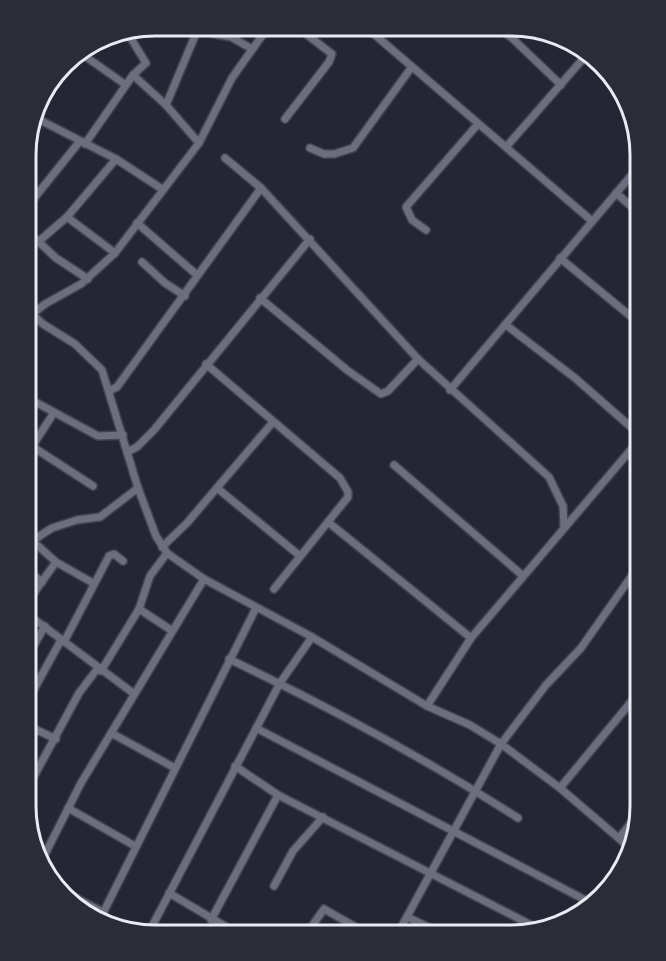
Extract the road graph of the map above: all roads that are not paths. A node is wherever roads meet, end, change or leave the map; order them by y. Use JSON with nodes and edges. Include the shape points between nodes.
{"nodes":[{"id":1,"x":195,"y":36,"type":"edge"},
{"id":2,"x":221,"y":36,"type":"edge"},
{"id":3,"x":262,"y":36,"type":"edge"},
{"id":4,"x":309,"y":36,"type":"edge"},
{"id":5,"x":376,"y":36,"type":"edge"},
{"id":6,"x":509,"y":36,"type":"edge"},
{"id":7,"x":131,"y":39,"type":"edge"},
{"id":8,"x":252,"y":50,"type":"junction"},
{"id":9,"x":87,"y":58,"type":"edge"},
{"id":10,"x":582,"y":60,"type":"edge"},
{"id":11,"x":411,"y":68,"type":"junction"},
{"id":12,"x":133,"y":75,"type":"junction"},
{"id":13,"x":126,"y":85,"type":"junction"},
{"id":14,"x":561,"y":85,"type":"junction"},
{"id":15,"x":166,"y":105,"type":"junction"},
{"id":16,"x":285,"y":119,"type":"dead end"},
{"id":17,"x":41,"y":121,"type":"edge"},
{"id":18,"x":478,"y":124,"type":"junction"},
{"id":19,"x":199,"y":142,"type":"junction"},
{"id":20,"x":83,"y":143,"type":"junction"},
{"id":21,"x":507,"y":146,"type":"junction"},
{"id":22,"x":310,"y":148,"type":"dead end"},
{"id":23,"x":225,"y":158,"type":"dead end"},
{"id":24,"x":116,"y":159,"type":"junction"},
{"id":25,"x":630,"y":177,"type":"edge"},
{"id":26,"x":261,"y":188,"type":"junction"},
{"id":27,"x":162,"y":189,"type":"junction"},
{"id":28,"x":616,"y":193,"type":"junction"},
{"id":29,"x":36,"y":197,"type":"edge"},
{"id":30,"x":630,"y":205,"type":"edge"},
{"id":31,"x":67,"y":217,"type":"junction"},
{"id":32,"x":592,"y":221,"type":"junction"},
{"id":33,"x":137,"y":223,"type":"junction"},
{"id":34,"x":426,"y":230,"type":"dead end"},
{"id":35,"x":310,"y":239,"type":"junction"},
{"id":36,"x":38,"y":242,"type":"joint"},
{"id":37,"x":115,"y":253,"type":"junction"},
{"id":38,"x":560,"y":258,"type":"junction"},
{"id":39,"x":141,"y":262,"type":"dead end"},
{"id":40,"x":197,"y":275,"type":"junction"},
{"id":41,"x":88,"y":279,"type":"junction"},
{"id":42,"x":185,"y":296,"type":"junction"},
{"id":43,"x":260,"y":298,"type":"junction"},
{"id":44,"x":36,"y":312,"type":"edge"},
{"id":45,"x":630,"y":316,"type":"edge"},
{"id":46,"x":36,"y":320,"type":"edge"},
{"id":47,"x":506,"y":325,"type":"junction"},
{"id":48,"x":418,"y":359,"type":"junction"},
{"id":49,"x":206,"y":364,"type":"junction"},
{"id":50,"x":450,"y":390,"type":"junction"},
{"id":51,"x":110,"y":391,"type":"junction"},
{"id":52,"x":36,"y":403,"type":"edge"},
{"id":53,"x":53,"y":414,"type":"junction"},
{"id":54,"x":273,"y":422,"type":"junction"},
{"id":55,"x":630,"y":428,"type":"edge"},
{"id":56,"x":123,"y":435,"type":"junction"},
{"id":57,"x":36,"y":442,"type":"edge"},
{"id":58,"x":36,"y":449,"type":"edge"},
{"id":59,"x":630,"y":449,"type":"edge"},
{"id":60,"x":127,"y":452,"type":"junction"},
{"id":61,"x":394,"y":465,"type":"dead end"},
{"id":62,"x":93,"y":486,"type":"dead end"},
{"id":63,"x":138,"y":488,"type":"junction"},
{"id":64,"x":217,"y":488,"type":"junction"},
{"id":65,"x":328,"y":522,"type":"junction"},
{"id":66,"x":564,"y":526,"type":"junction"},
{"id":67,"x":36,"y":535,"type":"edge"},
{"id":68,"x":36,"y":544,"type":"edge"},
{"id":69,"x":162,"y":547,"type":"junction"},
{"id":70,"x":167,"y":553,"type":"junction"},
{"id":71,"x":300,"y":556,"type":"junction"},
{"id":72,"x":123,"y":561,"type":"dead end"},
{"id":73,"x":56,"y":562,"type":"junction"},
{"id":74,"x":522,"y":575,"type":"junction"},
{"id":75,"x":36,"y":577,"type":"edge"},
{"id":76,"x":630,"y":578,"type":"edge"},
{"id":77,"x":204,"y":579,"type":"junction"},
{"id":78,"x":42,"y":582,"type":"junction"},
{"id":79,"x":93,"y":583,"type":"junction"},
{"id":80,"x":274,"y":589,"type":"dead end"},
{"id":81,"x":36,"y":590,"type":"edge"},
{"id":82,"x":256,"y":608,"type":"junction"},
{"id":83,"x":139,"y":609,"type":"junction"},
{"id":84,"x":36,"y":620,"type":"edge"},
{"id":85,"x":45,"y":626,"type":"junction"},
{"id":86,"x":171,"y":630,"type":"junction"},
{"id":87,"x":312,"y":637,"type":"junction"},
{"id":88,"x":471,"y":638,"type":"junction"},
{"id":89,"x":63,"y":641,"type":"junction"},
{"id":90,"x":36,"y":642,"type":"edge"},
{"id":91,"x":229,"y":658,"type":"junction"},
{"id":92,"x":99,"y":669,"type":"junction"},
{"id":93,"x":280,"y":683,"type":"junction"},
{"id":94,"x":36,"y":687,"type":"edge"},
{"id":95,"x":134,"y":693,"type":"junction"},
{"id":96,"x":630,"y":703,"type":"edge"},
{"id":97,"x":427,"y":706,"type":"junction"},
{"id":98,"x":256,"y":728,"type":"junction"},
{"id":99,"x":36,"y":730,"type":"edge"},
{"id":100,"x":111,"y":734,"type":"junction"},
{"id":101,"x":56,"y":739,"type":"junction"},
{"id":102,"x":501,"y":744,"type":"junction"},
{"id":103,"x":235,"y":766,"type":"junction"},
{"id":104,"x":176,"y":768,"type":"junction"},
{"id":105,"x":36,"y":771,"type":"edge"},
{"id":106,"x":560,"y":788,"type":"junction"},
{"id":107,"x":476,"y":791,"type":"junction"},
{"id":108,"x":278,"y":795,"type":"junction"},
{"id":109,"x":68,"y":807,"type":"junction"},
{"id":110,"x":323,"y":817,"type":"junction"},
{"id":111,"x":518,"y":818,"type":"dead end"},
{"id":112,"x":628,"y":826,"type":"edge"},
{"id":113,"x":452,"y":831,"type":"junction"},
{"id":114,"x":619,"y":838,"type":"junction"},
{"id":115,"x":624,"y":843,"type":"edge"},
{"id":116,"x":135,"y":846,"type":"junction"},
{"id":117,"x":46,"y":853,"type":"edge"},
{"id":118,"x":431,"y":874,"type":"junction"},
{"id":119,"x":274,"y":886,"type":"dead end"},
{"id":120,"x":169,"y":893,"type":"junction"},
{"id":121,"x":585,"y":900,"type":"edge"},
{"id":122,"x":102,"y":913,"type":"edge"},
{"id":123,"x":407,"y":917,"type":"junction"},
{"id":124,"x":210,"y":920,"type":"junction"},
{"id":125,"x":529,"y":924,"type":"edge"},
{"id":126,"x":153,"y":925,"type":"edge"},
{"id":127,"x":220,"y":925,"type":"edge"},
{"id":128,"x":313,"y":925,"type":"edge"},
{"id":129,"x":352,"y":925,"type":"edge"},
{"id":130,"x":403,"y":925,"type":"edge"},
{"id":131,"x":424,"y":925,"type":"edge"}],
"edges":[{"from":1,"to":15,"type":"street"},
{"from":2,"to":8,"type":"street"},
{"from":3,"to":8,"type":"street"},
{"from":4,"to":16,"type":"street","via":[[332,54]]},
{"from":5,"to":11,"type":"street"},
{"from":6,"to":14,"type":"street"},
{"from":7,"to":12,"type":"street","via":[[146,63]]},
{"from":8,"to":19,"type":"street","via":[[232,78]]},
{"from":9,"to":13,"type":"street"},
{"from":10,"to":14,"type":"street"},
{"from":11,"to":18,"type":"street"},
{"from":11,"to":22,"type":"street","via":[[353,147],[334,154]]},
{"from":12,"to":13,"type":"street"},
{"from":12,"to":15,"type":"street"},
{"from":13,"to":20,"type":"street"},
{"from":14,"to":21,"type":"street"},
{"from":15,"to":19,"type":"street"},
{"from":17,"to":20,"type":"street"},
{"from":18,"to":21,"type":"street"},
{"from":18,"to":34,"type":"street","via":[[406,207],[412,220]]},
{"from":19,"to":27,"type":"street"},
{"from":20,"to":24,"type":"street"},
{"from":20,"to":29,"type":"street"},
{"from":21,"to":32,"type":"street"},
{"from":23,"to":26,"type":"street"},
{"from":24,"to":27,"type":"street"},
{"from":24,"to":31,"type":"street"},
{"from":25,"to":28,"type":"street"},
{"from":26,"to":35,"type":"street"},
{"from":26,"to":40,"type":"street"},
{"from":27,"to":33,"type":"street"},
{"from":28,"to":30,"type":"street"},
{"from":28,"to":32,"type":"street"},
{"from":31,"to":36,"type":"street"},
{"from":31,"to":37,"type":"street"},
{"from":32,"to":38,"type":"street"},
{"from":33,"to":37,"type":"street"},
{"from":33,"to":40,"type":"street"},
{"from":35,"to":43,"type":"street"},
{"from":35,"to":48,"type":"street"},
{"from":36,"to":41,"type":"street"},
{"from":37,"to":41,"type":"street"},
{"from":38,"to":45,"type":"street"},
{"from":38,"to":47,"type":"street"},
{"from":39,"to":42,"type":"street"},
{"from":40,"to":42,"type":"street"},
{"from":41,"to":44,"type":"street"},
{"from":42,"to":51,"type":"street"},
{"from":43,"to":48,"type":"street","via":[[381,394]]},
{"from":43,"to":49,"type":"street"},
{"from":46,"to":51,"type":"street","via":[[75,344],[97,364]]},
{"from":47,"to":50,"type":"street"},
{"from":47,"to":55,"type":"street","via":[[575,378]]},
{"from":48,"to":50,"type":"street"},
{"from":49,"to":54,"type":"street"},
{"from":49,"to":60,"type":"street","via":[[154,430]]},
{"from":50,"to":66,"type":"street","via":[[549,477],[563,506]]},
{"from":51,"to":56,"type":"street"},
{"from":52,"to":53,"type":"street"},
{"from":53,"to":56,"type":"street","via":[[98,436]]},
{"from":53,"to":57,"type":"street"},
{"from":54,"to":64,"type":"street"},
{"from":54,"to":65,"type":"street","via":[[346,486],[348,497]]},
{"from":56,"to":60,"type":"street"},
{"from":58,"to":62,"type":"street"},
{"from":59,"to":66,"type":"street"},
{"from":60,"to":63,"type":"street"},
{"from":61,"to":74,"type":"street"},
{"from":63,"to":67,"type":"street","via":[[100,517]]},
{"from":63,"to":69,"type":"street"},
{"from":64,"to":69,"type":"street"},
{"from":64,"to":71,"type":"street"},
{"from":65,"to":71,"type":"street"},
{"from":65,"to":88,"type":"street"},
{"from":66,"to":74,"type":"street"},
{"from":68,"to":73,"type":"street"},
{"from":69,"to":70,"type":"street"},
{"from":70,"to":77,"type":"street"},
{"from":70,"to":83,"type":"street","via":[[147,581]]},
{"from":71,"to":80,"type":"street"},
{"from":72,"to":79,"type":"street","via":[[110,554]]},
{"from":73,"to":78,"type":"street"},
{"from":73,"to":79,"type":"street"},
{"from":74,"to":88,"type":"street"},
{"from":75,"to":78,"type":"street"},
{"from":76,"to":102,"type":"street","via":[[581,648],[546,685]]},
{"from":77,"to":82,"type":"street"},
{"from":77,"to":86,"type":"street"},
{"from":78,"to":81,"type":"street"},
{"from":79,"to":89,"type":"street"},
{"from":82,"to":87,"type":"street"},
{"from":82,"to":91,"type":"street"},
{"from":83,"to":86,"type":"street"},
{"from":83,"to":92,"type":"street"},
{"from":84,"to":85,"type":"street"},
{"from":85,"to":89,"type":"street"},
{"from":85,"to":90,"type":"street"},
{"from":86,"to":95,"type":"street"},
{"from":87,"to":93,"type":"street"},
{"from":87,"to":97,"type":"street"},
{"from":88,"to":97,"type":"street"},
{"from":89,"to":92,"type":"street"},
{"from":89,"to":94,"type":"street"},
{"from":91,"to":93,"type":"street"},
{"from":91,"to":104,"type":"street"},
{"from":92,"to":95,"type":"street"},
{"from":92,"to":101,"type":"street","via":[[79,693]]},
{"from":93,"to":98,"type":"street"},
{"from":93,"to":107,"type":"street"},
{"from":95,"to":100,"type":"street"},
{"from":96,"to":106,"type":"street"},
{"from":97,"to":102,"type":"street"},
{"from":98,"to":103,"type":"street"},
{"from":98,"to":113,"type":"street"},
{"from":99,"to":101,"type":"street"},
{"from":100,"to":104,"type":"street"},
{"from":100,"to":109,"type":"street"},
{"from":101,"to":105,"type":"street"},
{"from":102,"to":106,"type":"street"},
{"from":102,"to":107,"type":"street"},
{"from":103,"to":108,"type":"street"},
{"from":103,"to":120,"type":"street"},
{"from":104,"to":116,"type":"street"},
{"from":106,"to":114,"type":"street"},
{"from":107,"to":111,"type":"street"},
{"from":107,"to":113,"type":"street"},
{"from":108,"to":110,"type":"street"},
{"from":108,"to":124,"type":"street"},
{"from":109,"to":116,"type":"street"},
{"from":109,"to":117,"type":"street"},
{"from":110,"to":118,"type":"street"},
{"from":110,"to":119,"type":"street","via":[[293,851]]},
{"from":112,"to":114,"type":"street"},
{"from":113,"to":118,"type":"street"},
{"from":113,"to":121,"type":"street"},
{"from":114,"to":115,"type":"street"},
{"from":116,"to":122,"type":"street"},
{"from":118,"to":123,"type":"street"},
{"from":118,"to":125,"type":"street"},
{"from":120,"to":124,"type":"street"},
{"from":120,"to":126,"type":"street"},
{"from":123,"to":130,"type":"street"},
{"from":123,"to":131,"type":"street"},
{"from":124,"to":127,"type":"street"},
{"from":128,"to":129,"type":"street","via":[[324,909]]}]}
